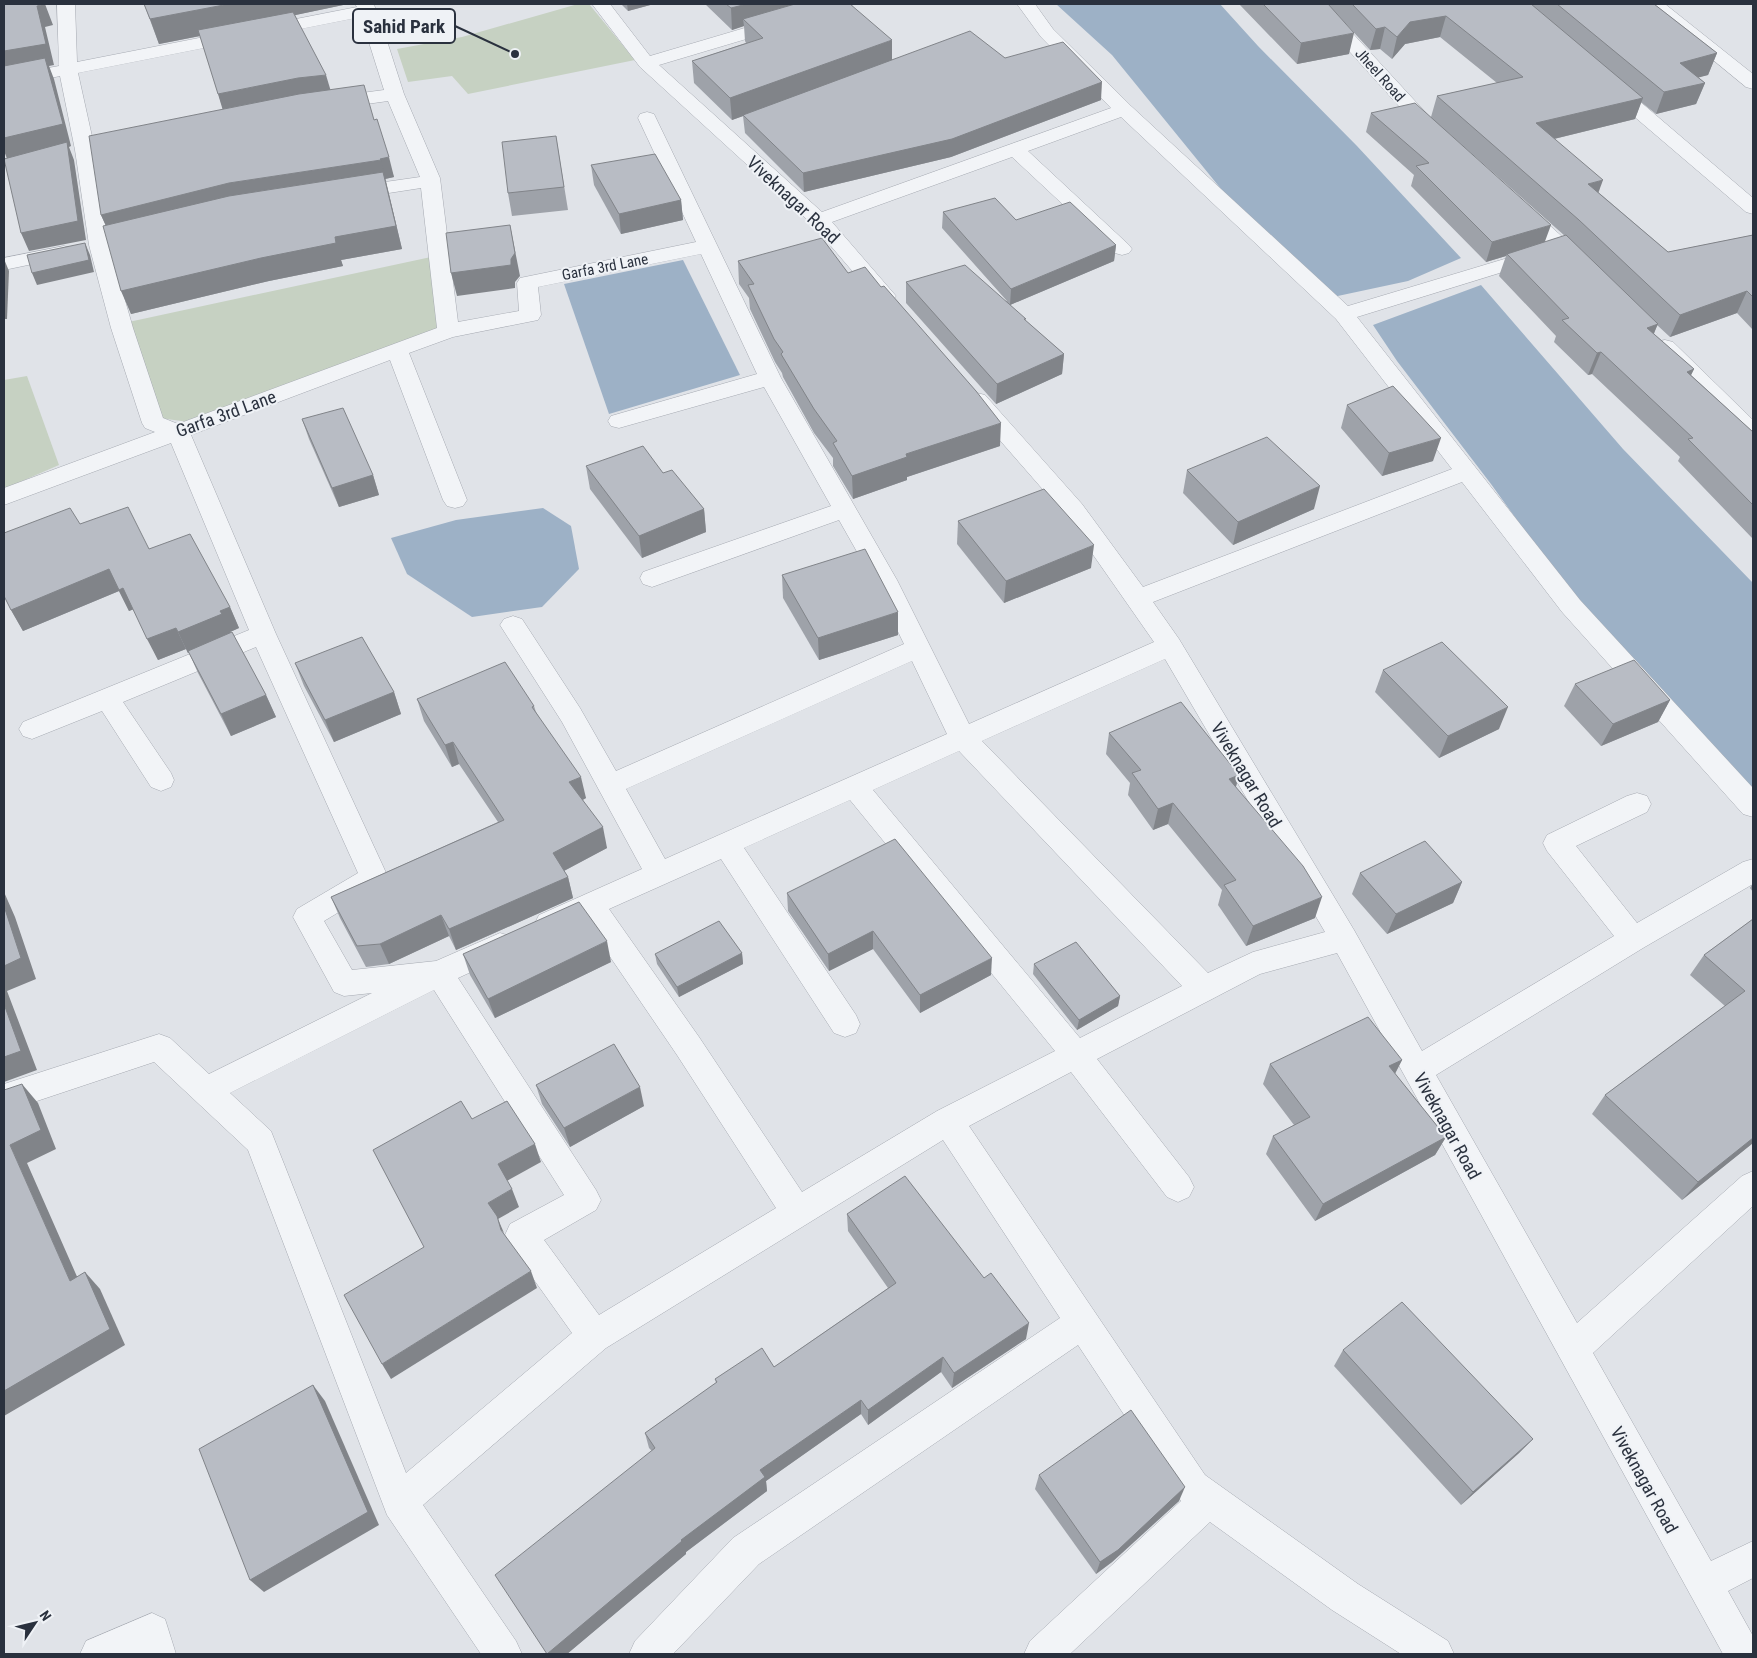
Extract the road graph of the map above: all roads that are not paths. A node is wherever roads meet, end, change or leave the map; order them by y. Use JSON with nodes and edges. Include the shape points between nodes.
{"nodes":[{"id":1,"x":66,"y":4,"type":"edge"},
{"id":2,"x":601,"y":4,"type":"edge"},
{"id":3,"x":844,"y":4,"type":"edge"},
{"id":4,"x":1026,"y":4,"type":"edge"},
{"id":5,"x":1312,"y":4,"type":"edge"},
{"id":6,"x":1654,"y":4,"type":"edge"},
{"id":7,"x":366,"y":7,"type":"edge"},
{"id":8,"x":646,"y":63,"type":"junction"},
{"id":9,"x":68,"y":69,"type":"junction"},
{"id":10,"x":1597,"y":76,"type":"edge"},
{"id":11,"x":4,"y":82,"type":"edge"},
{"id":12,"x":1753,"y":83,"type":"edge"},
{"id":13,"x":396,"y":94,"type":"junction"},
{"id":14,"x":313,"y":105,"type":"edge"},
{"id":15,"x":1124,"y":110,"type":"junction"},
{"id":16,"x":647,"y":118,"type":"dead end"},
{"id":17,"x":1447,"y":144,"type":"edge"},
{"id":18,"x":1014,"y":149,"type":"junction"},
{"id":19,"x":429,"y":181,"type":"junction"},
{"id":20,"x":333,"y":196,"type":"edge"},
{"id":21,"x":1505,"y":196,"type":"edge"},
{"id":22,"x":1753,"y":208,"type":"edge"},
{"id":23,"x":819,"y":220,"type":"junction"},
{"id":24,"x":108,"y":243,"type":"junction"},
{"id":25,"x":708,"y":246,"type":"junction"},
{"id":26,"x":1562,"y":247,"type":"junction"},
{"id":27,"x":1122,"y":249,"type":"dead end"},
{"id":28,"x":4,"y":264,"type":"edge"},
{"id":29,"x":1591,"y":274,"type":"edge"},
{"id":30,"x":900,"y":313,"type":"edge"},
{"id":31,"x":1344,"y":314,"type":"junction"},
{"id":32,"x":448,"y":331,"type":"junction"},
{"id":33,"x":1654,"y":336,"type":"edge"},
{"id":34,"x":397,"y":350,"type":"junction"},
{"id":35,"x":770,"y":378,"type":"junction"},
{"id":36,"x":958,"y":378,"type":"edge"},
{"id":37,"x":619,"y":421,"type":"dead end"},
{"id":38,"x":178,"y":432,"type":"junction"},
{"id":39,"x":1753,"y":433,"type":"edge"},
{"id":40,"x":1466,"y":472,"type":"junction"},
{"id":41,"x":4,"y":497,"type":"edge"},
{"id":42,"x":455,"y":500,"type":"dead end"},
{"id":43,"x":846,"y":509,"type":"junction"},
{"id":44,"x":652,"y":578,"type":"dead end"},
{"id":45,"x":1138,"y":598,"type":"junction"},
{"id":46,"x":513,"y":625,"type":"dead end"},
{"id":47,"x":263,"y":634,"type":"junction"},
{"id":48,"x":1170,"y":646,"type":"junction"},
{"id":49,"x":918,"y":648,"type":"junction"},
{"id":50,"x":107,"y":698,"type":"junction"},
{"id":51,"x":32,"y":729,"type":"dead end"},
{"id":52,"x":962,"y":737,"type":"junction"},
{"id":53,"x":161,"y":780,"type":"dead end"},
{"id":54,"x":610,"y":785,"type":"junction"},
{"id":55,"x":854,"y":786,"type":"junction"},
{"id":56,"x":1637,"y":804,"type":"dead end"},
{"id":57,"x":1753,"y":806,"type":"edge"},
{"id":58,"x":726,"y":844,"type":"junction"},
{"id":59,"x":1753,"y":870,"type":"edge"},
{"id":60,"x":659,"y":873,"type":"junction"},
{"id":61,"x":591,"y":905,"type":"junction"},
{"id":62,"x":1633,"y":938,"type":"junction"},
{"id":63,"x":1344,"y":939,"type":"junction"},
{"id":64,"x":439,"y":973,"type":"junction"},
{"id":65,"x":1204,"y":989,"type":"junction"},
{"id":66,"x":845,"y":1024,"type":"dead end"},
{"id":67,"x":1076,"y":1055,"type":"junction"},
{"id":68,"x":1416,"y":1070,"type":"junction"},
{"id":69,"x":206,"y":1090,"type":"junction"},
{"id":70,"x":4,"y":1098,"type":"edge"},
{"id":71,"x":948,"y":1121,"type":"junction"},
{"id":72,"x":1753,"y":1186,"type":"edge"},
{"id":73,"x":1178,"y":1187,"type":"dead end"},
{"id":74,"x":797,"y":1213,"type":"junction"},
{"id":75,"x":1082,"y":1323,"type":"junction"},
{"id":76,"x":594,"y":1336,"type":"junction"},
{"id":77,"x":1572,"y":1350,"type":"junction"},
{"id":78,"x":1208,"y":1500,"type":"junction"},
{"id":79,"x":400,"y":1502,"type":"junction"},
{"id":80,"x":1753,"y":1559,"type":"edge"},
{"id":81,"x":1703,"y":1585,"type":"junction"},
{"id":82,"x":99,"y":1654,"type":"edge"},
{"id":83,"x":157,"y":1654,"type":"edge"},
{"id":84,"x":503,"y":1654,"type":"edge"},
{"id":85,"x":648,"y":1654,"type":"edge"},
{"id":86,"x":1043,"y":1654,"type":"edge"},
{"id":87,"x":1435,"y":1654,"type":"edge"},
{"id":88,"x":1743,"y":1654,"type":"edge"}],
"edges":[{"from":1,"to":9,"type":"street"},
{"from":2,"to":8,"type":"street","name":"Viveknagar Road"},
{"from":3,"to":8,"type":"street"},
{"from":4,"to":15,"type":"street","via":[[1047,34]]},
{"from":5,"to":17,"type":"street","name":"Jheel Road"},
{"from":6,"to":12,"type":"street"},
{"from":7,"to":9,"type":"street"},
{"from":7,"to":13,"type":"street"},
{"from":8,"to":23,"type":"street","name":"Viveknagar Road","via":[[730,130]]},
{"from":9,"to":11,"type":"street"},
{"from":9,"to":24,"type":"street"},
{"from":10,"to":22,"type":"street"},
{"from":13,"to":14,"type":"street"},
{"from":13,"to":19,"type":"street"},
{"from":15,"to":18,"type":"street"},
{"from":15,"to":31,"type":"street"},
{"from":16,"to":25,"type":"street"},
{"from":18,"to":23,"type":"street"},
{"from":18,"to":27,"type":"street"},
{"from":19,"to":20,"type":"street"},
{"from":19,"to":32,"type":"street"},
{"from":21,"to":26,"type":"street"},
{"from":23,"to":30,"type":"street","name":"Viveknagar Road"},
{"from":24,"to":28,"type":"street"},
{"from":24,"to":38,"type":"street","via":[[122,328],[153,423]]},
{"from":25,"to":32,"type":"street","name":"Garfa 3rd Lane","via":[[527,283],[530,315]]},
{"from":25,"to":35,"type":"street"},
{"from":26,"to":29,"type":"street"},
{"from":26,"to":31,"type":"street"},
{"from":31,"to":40,"type":"street"},
{"from":32,"to":34,"type":"street","name":"Garfa 3rd Lane"},
{"from":33,"to":39,"type":"street"},
{"from":34,"to":38,"type":"street","name":"Garfa 3rd Lane"},
{"from":34,"to":42,"type":"street"},
{"from":35,"to":37,"type":"street"},
{"from":35,"to":43,"type":"street"},
{"from":36,"to":45,"type":"street","name":"Viveknagar Road","via":[[1074,510]]},
{"from":38,"to":41,"type":"street","name":"Garfa 3rd Lane"},
{"from":38,"to":47,"type":"street"},
{"from":40,"to":45,"type":"street"},
{"from":40,"to":57,"type":"street","via":[[1571,606]]},
{"from":43,"to":44,"type":"street"},
{"from":43,"to":49,"type":"street"},
{"from":45,"to":48,"type":"street","name":"Viveknagar Road"},
{"from":46,"to":54,"type":"street","via":[[571,715]]},
{"from":47,"to":50,"type":"street"},
{"from":47,"to":64,"type":"street","via":[[374,876],[307,917],[344,983]]},
{"from":48,"to":52,"type":"street"},
{"from":48,"to":63,"type":"street","name":"Viveknagar Road"},
{"from":49,"to":52,"type":"street"},
{"from":49,"to":54,"type":"street"},
{"from":50,"to":51,"type":"street"},
{"from":50,"to":53,"type":"street"},
{"from":52,"to":55,"type":"street"},
{"from":52,"to":65,"type":"street"},
{"from":54,"to":60,"type":"street"},
{"from":55,"to":58,"type":"street"},
{"from":55,"to":67,"type":"street"},
{"from":56,"to":62,"type":"street","via":[[1557,843]]},
{"from":58,"to":60,"type":"street"},
{"from":58,"to":66,"type":"street"},
{"from":59,"to":62,"type":"street"},
{"from":60,"to":61,"type":"street"},
{"from":61,"to":64,"type":"street"},
{"from":61,"to":74,"type":"street"},
{"from":62,"to":68,"type":"street"},
{"from":63,"to":65,"type":"street","via":[[1253,964]]},
{"from":63,"to":68,"type":"street","name":"Viveknagar Road"},
{"from":64,"to":69,"type":"street"},
{"from":64,"to":76,"type":"street","via":[[585,1200],[521,1236]]},
{"from":65,"to":67,"type":"street"},
{"from":67,"to":71,"type":"street"},
{"from":67,"to":73,"type":"street"},
{"from":68,"to":77,"type":"street","name":"Viveknagar Road"},
{"from":69,"to":70,"type":"street","via":[[159,1046]]},
{"from":69,"to":79,"type":"street","via":[[260,1141]]},
{"from":71,"to":74,"type":"street"},
{"from":71,"to":75,"type":"street"},
{"from":72,"to":77,"type":"street"},
{"from":74,"to":76,"type":"street"},
{"from":75,"to":78,"type":"street","via":[[1192,1488]]},
{"from":75,"to":85,"type":"street","via":[[746,1551]]},
{"from":76,"to":79,"type":"street"},
{"from":77,"to":81,"type":"street","name":"Viveknagar Road"},
{"from":78,"to":86,"type":"street"},
{"from":78,"to":87,"type":"street","via":[[1345,1597]]},
{"from":79,"to":84,"type":"street"},
{"from":80,"to":81,"type":"street"},
{"from":81,"to":88,"type":"street","name":"Viveknagar Road"},
{"from":82,"to":83,"type":"street","via":[[152,1632]]}]}
